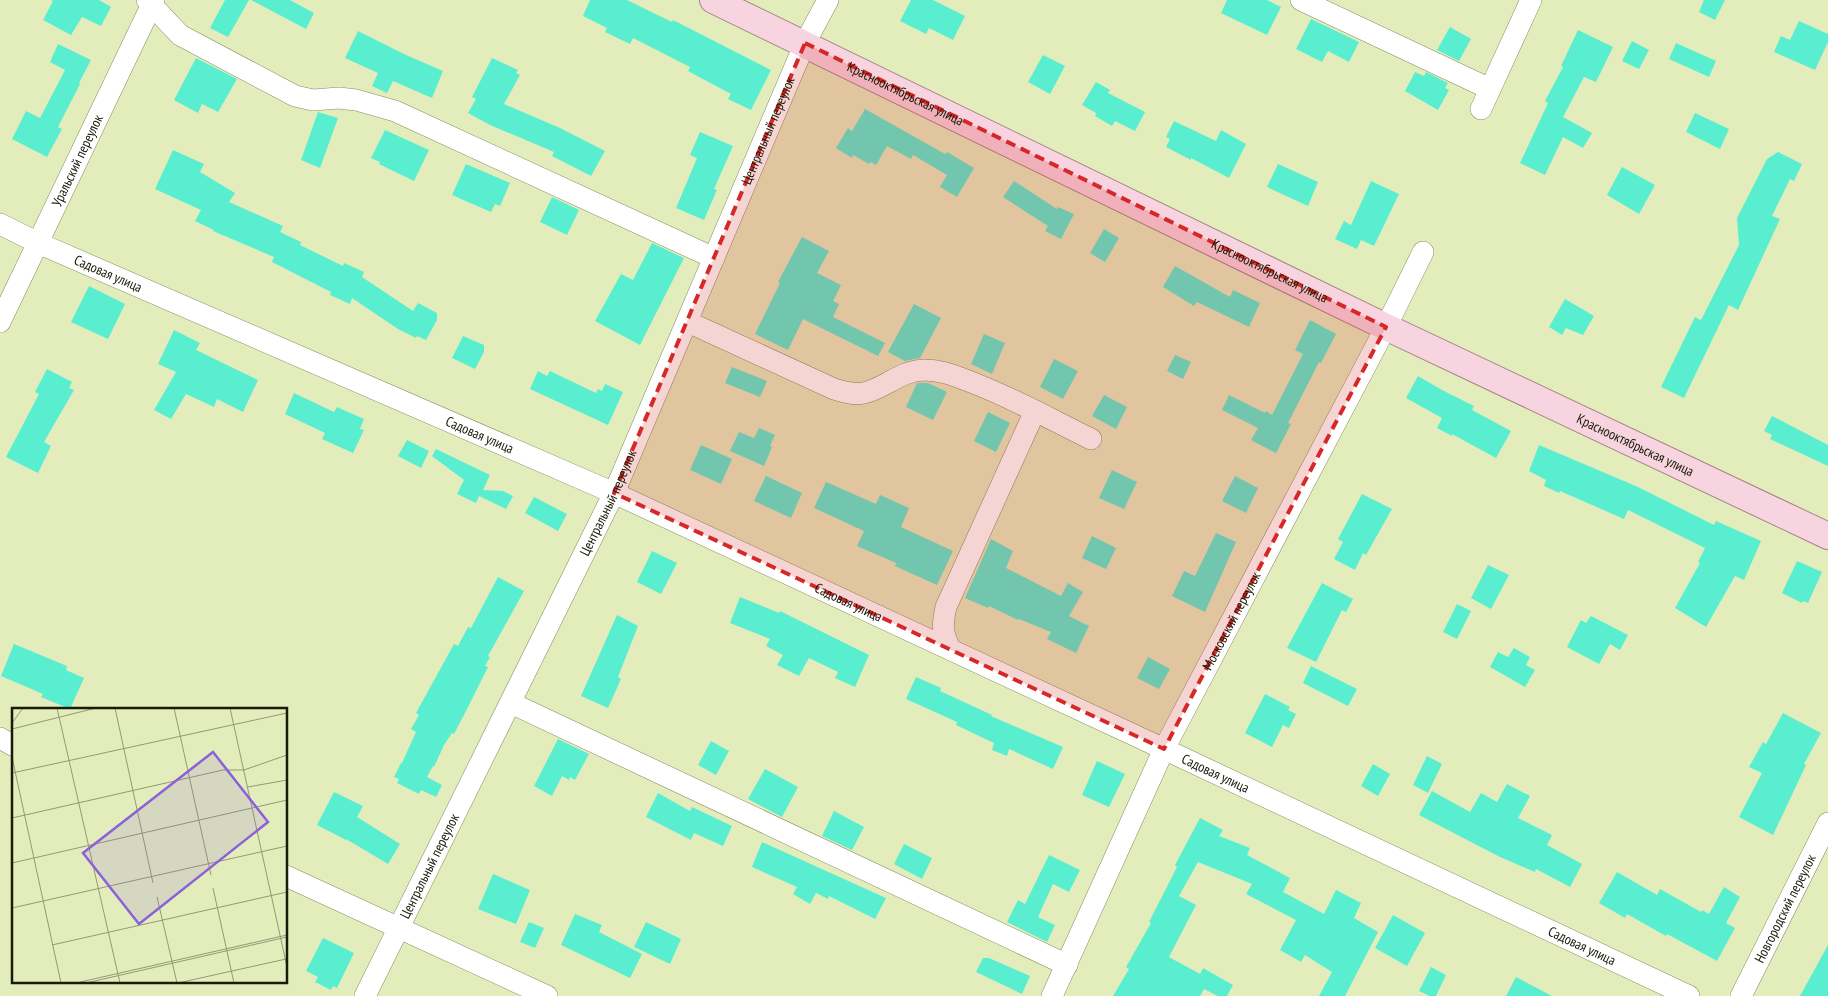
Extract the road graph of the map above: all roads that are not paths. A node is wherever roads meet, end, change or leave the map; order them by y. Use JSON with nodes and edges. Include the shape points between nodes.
{"nodes":[{"id":1,"x":713,"y":0,"type":"edge"},
{"id":2,"x":828,"y":0,"type":"edge"},
{"id":3,"x":1302,"y":0,"type":"edge"},
{"id":4,"x":1531,"y":0,"type":"edge"},
{"id":5,"x":151,"y":2,"type":"edge"},
{"id":6,"x":805,"y":43,"type":"junction"},
{"id":7,"x":1490,"y":89,"type":"junction"},
{"id":8,"x":1481,"y":108,"type":"dead end"},
{"id":9,"x":0,"y":224,"type":"edge"},
{"id":10,"x":38,"y":243,"type":"junction"},
{"id":11,"x":1423,"y":252,"type":"dead end"},
{"id":12,"x":714,"y":258,"type":"junction"},
{"id":13,"x":0,"y":322,"type":"edge"},
{"id":14,"x":688,"y":322,"type":"junction"},
{"id":15,"x":1386,"y":327,"type":"junction"},
{"id":16,"x":1035,"y":411,"type":"junction"},
{"id":17,"x":1091,"y":439,"type":"dead end"},
{"id":18,"x":614,"y":493,"type":"junction"},
{"id":19,"x":1828,"y":536,"type":"edge"},
{"id":20,"x":950,"y":649,"type":"junction"},
{"id":21,"x":511,"y":703,"type":"junction"},
{"id":22,"x":0,"y":738,"type":"edge"},
{"id":23,"x":12,"y":745,"type":"edge"},
{"id":24,"x":1164,"y":749,"type":"junction"},
{"id":25,"x":1828,"y":823,"type":"edge"},
{"id":26,"x":288,"y":877,"type":"edge"},
{"id":27,"x":399,"y":929,"type":"junction"},
{"id":28,"x":1067,"y":966,"type":"junction"},
{"id":29,"x":365,"y":996,"type":"edge"},
{"id":30,"x":547,"y":996,"type":"edge"},
{"id":31,"x":1052,"y":996,"type":"edge"},
{"id":32,"x":1689,"y":996,"type":"edge"},
{"id":33,"x":1741,"y":996,"type":"edge"}],
"edges":[{"from":1,"to":6,"type":"main road","name":"Краснооктябрьская улица"},
{"from":2,"to":6,"type":"street","name":"Центральный переулок"},
{"from":3,"to":7,"type":"street"},
{"from":4,"to":7,"type":"street"},
{"from":5,"to":10,"type":"street","name":"Уральский переулок"},
{"from":5,"to":12,"type":"street","via":[[180,35],[294,96],[313,100],[356,100],[395,111]]},
{"from":6,"to":12,"type":"street","name":"Центральный переулок"},
{"from":6,"to":15,"type":"main road","name":"Краснооктябрьская улица"},
{"from":7,"to":8,"type":"street"},
{"from":9,"to":10,"type":"street","name":"Садовая улица"},
{"from":10,"to":13,"type":"street","name":"Уральский переулок"},
{"from":10,"to":18,"type":"street","name":"Садовая улица"},
{"from":11,"to":15,"type":"street","name":"Московский переулок"},
{"from":12,"to":14,"type":"street","name":"Центральный переулок"},
{"from":14,"to":16,"type":"street","via":[[851,394],[873,390],[909,372],[944,371]]},
{"from":14,"to":18,"type":"street","name":"Центральный переулок"},
{"from":15,"to":19,"type":"main road","name":"Краснооктябрьская улица"},
{"from":15,"to":24,"type":"street","name":"Московский переулок"},
{"from":16,"to":17,"type":"street"},
{"from":16,"to":20,"type":"street","via":[[946,607],[943,635]]},
{"from":18,"to":20,"type":"street","name":"Садовая улица"},
{"from":18,"to":21,"type":"street","name":"Центральный переулок"},
{"from":20,"to":24,"type":"street","name":"Садовая улица"},
{"from":21,"to":27,"type":"street","name":"Центральный переулок"},
{"from":21,"to":28,"type":"street"},
{"from":22,"to":23,"type":"street"},
{"from":24,"to":28,"type":"street","name":"Московский переулок"},
{"from":24,"to":32,"type":"street","name":"Садовая улица"},
{"from":25,"to":33,"type":"street","name":"Новгородский переулок"},
{"from":26,"to":27,"type":"street"},
{"from":27,"to":29,"type":"street","name":"Центральный переулок"},
{"from":27,"to":30,"type":"street"},
{"from":28,"to":31,"type":"street","name":"Московский переулок"}]}
